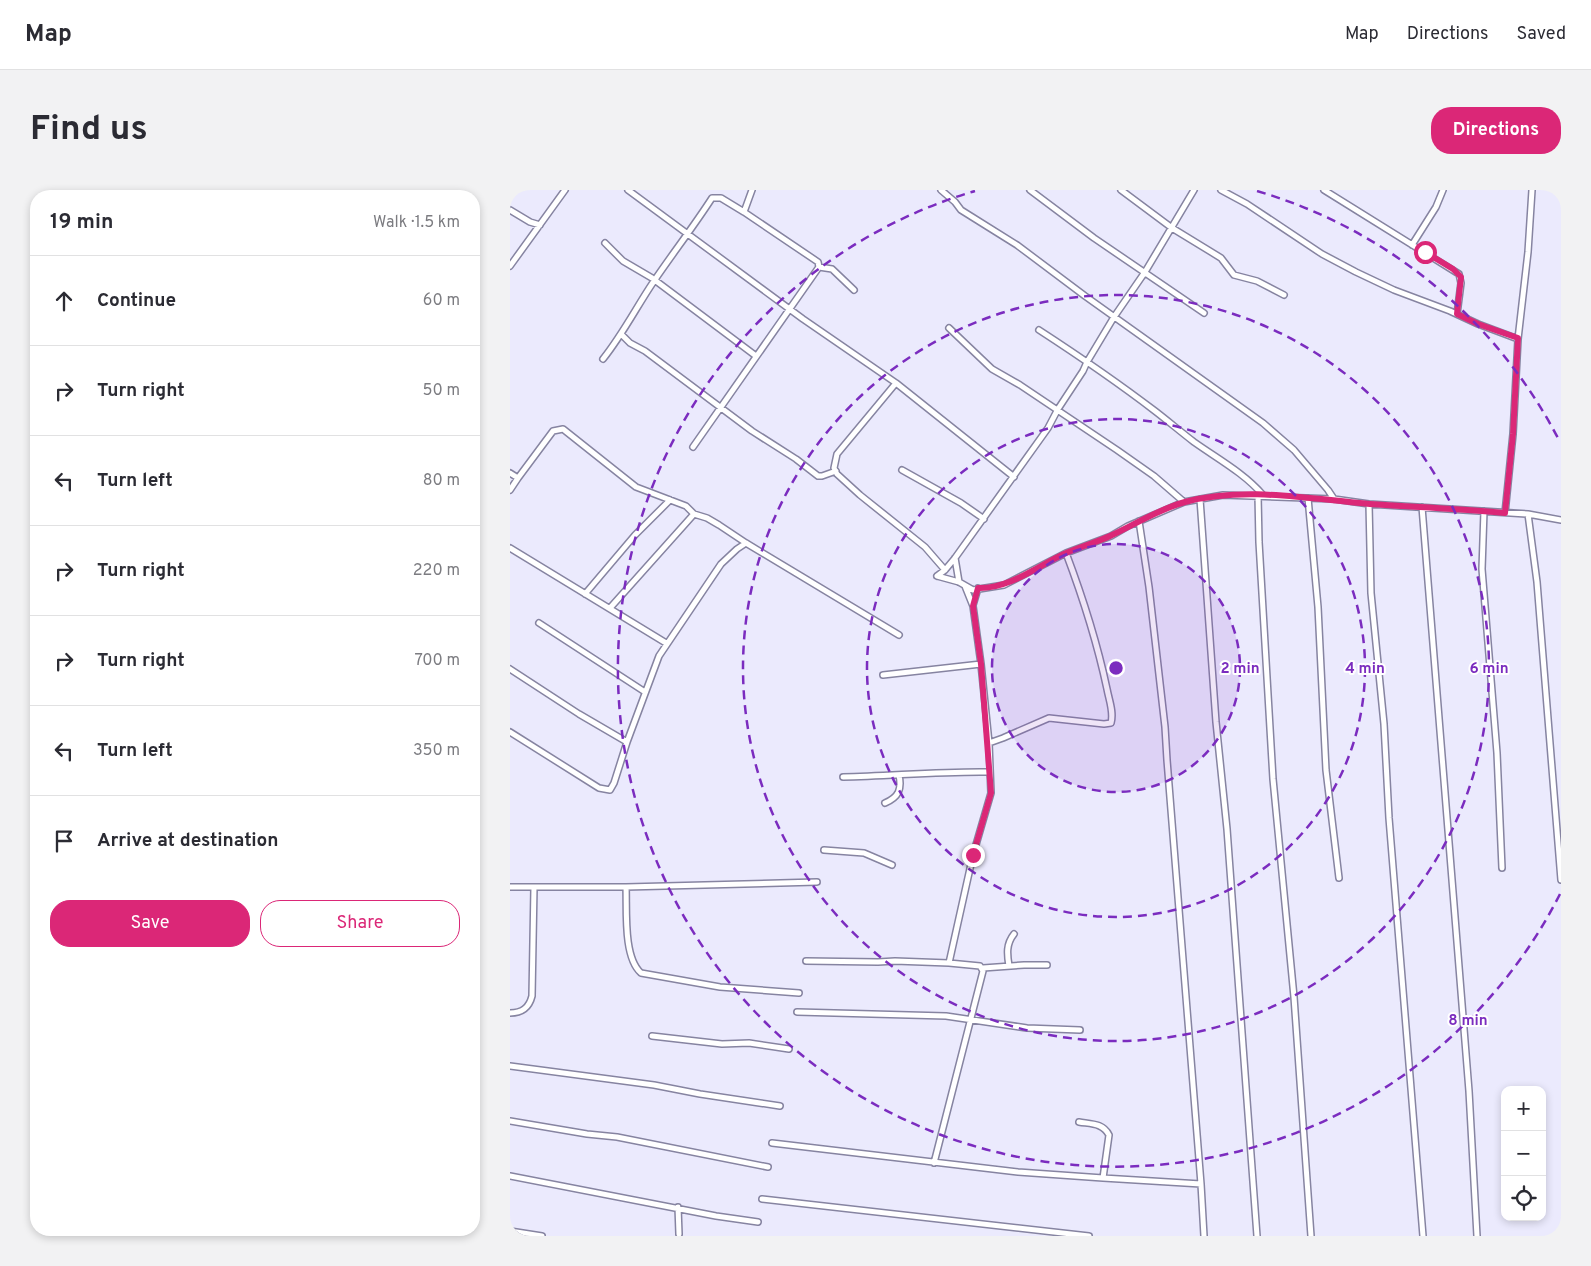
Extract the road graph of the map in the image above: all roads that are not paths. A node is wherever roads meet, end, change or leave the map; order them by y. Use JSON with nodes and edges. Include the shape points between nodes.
{"nodes":[{"id":1,"x":565,"y":190,"type":"edge"},
{"id":2,"x":628,"y":190,"type":"edge"},
{"id":3,"x":752,"y":190,"type":"edge"},
{"id":4,"x":942,"y":190,"type":"edge"},
{"id":5,"x":1030,"y":190,"type":"edge"},
{"id":6,"x":1121,"y":190,"type":"edge"},
{"id":7,"x":1194,"y":190,"type":"edge"},
{"id":8,"x":1221,"y":190,"type":"edge"},
{"id":9,"x":1324,"y":190,"type":"edge"},
{"id":10,"x":1443,"y":190,"type":"edge"},
{"id":11,"x":1532,"y":190,"type":"edge"},
{"id":12,"x":510,"y":210,"type":"edge"},
{"id":13,"x":744,"y":212,"type":"junction"},
{"id":14,"x":540,"y":225,"type":"junction"},
{"id":15,"x":1172,"y":228,"type":"junction"},
{"id":16,"x":689,"y":234,"type":"junction"},
{"id":17,"x":605,"y":243,"type":"dead end"},
{"id":18,"x":1412,"y":245,"type":"junction"},
{"id":19,"x":510,"y":266,"type":"edge"},
{"id":20,"x":818,"y":267,"type":"junction"},
{"id":21,"x":1145,"y":272,"type":"junction"},
{"id":22,"x":654,"y":280,"type":"junction"},
{"id":23,"x":854,"y":290,"type":"dead end"},
{"id":24,"x":1284,"y":295,"type":"dead end"},
{"id":25,"x":789,"y":309,"type":"junction"},
{"id":26,"x":1204,"y":313,"type":"dead end"},
{"id":27,"x":1457,"y":314,"type":"junction"},
{"id":28,"x":1114,"y":317,"type":"junction"},
{"id":29,"x":949,"y":328,"type":"dead end"},
{"id":30,"x":1039,"y":330,"type":"dead end"},
{"id":31,"x":621,"y":334,"type":"junction"},
{"id":32,"x":1518,"y":338,"type":"junction"},
{"id":33,"x":756,"y":356,"type":"junction"},
{"id":34,"x":603,"y":359,"type":"dead end"},
{"id":35,"x":1087,"y":362,"type":"junction"},
{"id":36,"x":896,"y":383,"type":"junction"},
{"id":37,"x":721,"y":407,"type":"junction"},
{"id":38,"x":1058,"y":409,"type":"junction"},
{"id":39,"x":693,"y":447,"type":"dead end"},
{"id":40,"x":902,"y":470,"type":"dead end"},
{"id":41,"x":836,"y":471,"type":"junction"},
{"id":42,"x":510,"y":472,"type":"edge"},
{"id":43,"x":1014,"y":477,"type":"junction"},
{"id":44,"x":518,"y":478,"type":"junction"},
{"id":45,"x":510,"y":490,"type":"edge"},
{"id":46,"x":1260,"y":495,"type":"junction"},
{"id":47,"x":1308,"y":498,"type":"junction"},
{"id":48,"x":1200,"y":499,"type":"junction"},
{"id":49,"x":1334,"y":499,"type":"junction"},
{"id":50,"x":670,"y":500,"type":"junction"},
{"id":51,"x":1184,"y":502,"type":"junction"},
{"id":52,"x":1369,"y":504,"type":"junction"},
{"id":53,"x":1422,"y":506,"type":"junction"},
{"id":54,"x":1484,"y":511,"type":"junction"},
{"id":55,"x":1505,"y":513,"type":"junction"},
{"id":56,"x":694,"y":514,"type":"junction"},
{"id":57,"x":1528,"y":514,"type":"junction"},
{"id":58,"x":984,"y":519,"type":"junction"},
{"id":59,"x":1561,"y":520,"type":"edge"},
{"id":60,"x":1139,"y":521,"type":"junction"},
{"id":61,"x":746,"y":543,"type":"junction"},
{"id":62,"x":510,"y":548,"type":"edge"},
{"id":63,"x":1066,"y":553,"type":"junction"},
{"id":64,"x":955,"y":558,"type":"junction"},
{"id":65,"x":945,"y":570,"type":"junction"},
{"id":66,"x":959,"y":582,"type":"junction"},
{"id":67,"x":965,"y":586,"type":"junction"},
{"id":68,"x":978,"y":588,"type":"junction"},
{"id":69,"x":585,"y":594,"type":"junction"},
{"id":70,"x":973,"y":606,"type":"junction"},
{"id":71,"x":610,"y":608,"type":"junction"},
{"id":72,"x":539,"y":623,"type":"dead end"},
{"id":73,"x":899,"y":635,"type":"dead end"},
{"id":74,"x":666,"y":643,"type":"junction"},
{"id":75,"x":981,"y":664,"type":"junction"},
{"id":76,"x":510,"y":669,"type":"edge"},
{"id":77,"x":884,"y":675,"type":"dead end"},
{"id":78,"x":646,"y":692,"type":"junction"},
{"id":79,"x":510,"y":732,"type":"edge"},
{"id":80,"x":627,"y":742,"type":"junction"},
{"id":81,"x":989,"y":743,"type":"junction"},
{"id":82,"x":990,"y":772,"type":"junction"},
{"id":83,"x":899,"y":775,"type":"junction"},
{"id":84,"x":843,"y":777,"type":"dead end"},
{"id":85,"x":885,"y":803,"type":"dead end"},
{"id":86,"x":824,"y":850,"type":"dead end"},
{"id":87,"x":892,"y":865,"type":"dead end"},
{"id":88,"x":1502,"y":868,"type":"dead end"},
{"id":89,"x":1339,"y":878,"type":"dead end"},
{"id":90,"x":1561,"y":880,"type":"edge"},
{"id":91,"x":817,"y":882,"type":"dead end"},
{"id":92,"x":510,"y":887,"type":"edge"},
{"id":93,"x":534,"y":887,"type":"junction"},
{"id":94,"x":626,"y":887,"type":"junction"},
{"id":95,"x":1014,"y":934,"type":"dead end"},
{"id":96,"x":806,"y":961,"type":"dead end"},
{"id":97,"x":949,"y":963,"type":"junction"},
{"id":98,"x":1047,"y":965,"type":"dead end"},
{"id":99,"x":1009,"y":966,"type":"junction"},
{"id":100,"x":983,"y":968,"type":"junction"},
{"id":101,"x":799,"y":993,"type":"dead end"},
{"id":102,"x":797,"y":1012,"type":"dead end"},
{"id":103,"x":510,"y":1014,"type":"edge"},
{"id":104,"x":972,"y":1018,"type":"junction"},
{"id":105,"x":1080,"y":1030,"type":"dead end"},
{"id":106,"x":652,"y":1036,"type":"dead end"},
{"id":107,"x":789,"y":1050,"type":"dead end"},
{"id":108,"x":510,"y":1066,"type":"edge"},
{"id":109,"x":780,"y":1106,"type":"dead end"},
{"id":110,"x":510,"y":1121,"type":"edge"},
{"id":111,"x":1079,"y":1122,"type":"dead end"},
{"id":112,"x":772,"y":1143,"type":"dead end"},
{"id":113,"x":934,"y":1162,"type":"junction"},
{"id":114,"x":768,"y":1167,"type":"dead end"},
{"id":115,"x":510,"y":1176,"type":"edge"},
{"id":116,"x":1103,"y":1178,"type":"junction"},
{"id":117,"x":1201,"y":1184,"type":"junction"},
{"id":118,"x":762,"y":1199,"type":"dead end"},
{"id":119,"x":678,"y":1207,"type":"junction"},
{"id":120,"x":758,"y":1222,"type":"dead end"},
{"id":121,"x":510,"y":1232,"type":"edge"},
{"id":122,"x":679,"y":1234,"type":"dead end"},
{"id":123,"x":542,"y":1236,"type":"edge"},
{"id":124,"x":1089,"y":1236,"type":"edge"},
{"id":125,"x":1204,"y":1236,"type":"edge"},
{"id":126,"x":1257,"y":1236,"type":"edge"},
{"id":127,"x":1312,"y":1236,"type":"edge"},
{"id":128,"x":1423,"y":1236,"type":"edge"},
{"id":129,"x":1477,"y":1236,"type":"edge"}],
"edges":[{"from":1,"to":14,"type":"street"},
{"from":2,"to":16,"type":"street"},
{"from":3,"to":13,"type":"street"},
{"from":4,"to":28,"type":"street","via":[[960,210],[1017,245]]},
{"from":5,"to":21,"type":"street"},
{"from":6,"to":15,"type":"street"},
{"from":7,"to":15,"type":"street"},
{"from":8,"to":27,"type":"street","via":[[1356,272]]},
{"from":9,"to":18,"type":"street"},
{"from":10,"to":18,"type":"street"},
{"from":11,"to":32,"type":"street"},
{"from":12,"to":14,"type":"street"},
{"from":13,"to":16,"type":"street","via":[[721,198],[712,198]]},
{"from":13,"to":20,"type":"street","via":[[818,262]]},
{"from":14,"to":19,"type":"street"},
{"from":15,"to":21,"type":"street"},
{"from":15,"to":24,"type":"street","via":[[1221,258],[1234,276],[1257,281]]},
{"from":16,"to":22,"type":"street"},
{"from":16,"to":25,"type":"street"},
{"from":17,"to":22,"type":"street","via":[[623,261]]},
{"from":18,"to":27,"type":"street","via":[[1460,274]]},
{"from":20,"to":23,"type":"street","via":[[832,269]]},
{"from":20,"to":25,"type":"street"},
{"from":21,"to":26,"type":"street"},
{"from":21,"to":28,"type":"street"},
{"from":22,"to":31,"type":"street"},
{"from":22,"to":33,"type":"street"},
{"from":25,"to":33,"type":"street"},
{"from":25,"to":36,"type":"street"},
{"from":27,"to":32,"type":"street"},
{"from":28,"to":35,"type":"street"},
{"from":28,"to":49,"type":"street","via":[[1263,423],[1294,450]]},
{"from":29,"to":38,"type":"street","via":[[992,369]]},
{"from":30,"to":35,"type":"street"},
{"from":31,"to":34,"type":"street"},
{"from":31,"to":37,"type":"street"},
{"from":32,"to":55,"type":"street"},
{"from":33,"to":37,"type":"street"},
{"from":35,"to":38,"type":"street"},
{"from":35,"to":46,"type":"street","via":[[1242,475]]},
{"from":36,"to":41,"type":"street","via":[[837,454],[834,460]]},
{"from":36,"to":43,"type":"street"},
{"from":37,"to":39,"type":"street"},
{"from":37,"to":41,"type":"street","via":[[818,476]]},
{"from":38,"to":43,"type":"street"},
{"from":38,"to":51,"type":"street","via":[[1154,476]]},
{"from":40,"to":58,"type":"street","via":[[961,502]]},
{"from":41,"to":65,"type":"street","via":[[860,495],[925,547]]},
{"from":42,"to":44,"type":"street"},
{"from":43,"to":58,"type":"street"},
{"from":44,"to":45,"type":"street"},
{"from":44,"to":50,"type":"street","via":[[553,431],[563,429],[636,487]]},
{"from":46,"to":47,"type":"street"},
{"from":46,"to":48,"type":"street","via":[[1232,494]]},
{"from":46,"to":127,"type":"street","via":[[1259,542],[1273,778]]},
{"from":47,"to":49,"type":"street"},
{"from":47,"to":89,"type":"street","via":[[1318,607],[1326,770]]},
{"from":48,"to":51,"type":"street"},
{"from":48,"to":126,"type":"street"},
{"from":49,"to":52,"type":"street"},
{"from":50,"to":56,"type":"street","via":[[686,506]]},
{"from":50,"to":69,"type":"street"},
{"from":51,"to":60,"type":"street"},
{"from":52,"to":53,"type":"street"},
{"from":52,"to":128,"type":"street","via":[[1370,593],[1384,724]]},
{"from":53,"to":54,"type":"street"},
{"from":53,"to":129,"type":"street","via":[[1469,1091]]},
{"from":54,"to":55,"type":"street"},
{"from":54,"to":88,"type":"street","via":[[1482,570],[1497,753]]},
{"from":55,"to":57,"type":"street"},
{"from":56,"to":61,"type":"street","via":[[707,518]]},
{"from":56,"to":71,"type":"street"},
{"from":57,"to":59,"type":"street"},
{"from":57,"to":90,"type":"street","via":[[1537,582]]},
{"from":58,"to":64,"type":"street"},
{"from":60,"to":63,"type":"street"},
{"from":60,"to":117,"type":"street","via":[[1166,726]]},
{"from":61,"to":73,"type":"street"},
{"from":61,"to":74,"type":"street","via":[[721,564]]},
{"from":62,"to":69,"type":"street"},
{"from":63,"to":68,"type":"street","via":[[1004,585]]},
{"from":63,"to":81,"type":"street","via":[[1101,661],[1112,710],[1111,723],[1049,718]]},
{"from":64,"to":65,"type":"street"},
{"from":64,"to":66,"type":"street"},
{"from":65,"to":66,"type":"street","via":[[936,576]]},
{"from":66,"to":67,"type":"street"},
{"from":67,"to":68,"type":"street","via":[[973,590]]},
{"from":67,"to":70,"type":"street"},
{"from":68,"to":70,"type":"street"},
{"from":69,"to":71,"type":"street"},
{"from":70,"to":75,"type":"street"},
{"from":71,"to":74,"type":"street"},
{"from":72,"to":78,"type":"street"},
{"from":74,"to":78,"type":"street"},
{"from":75,"to":77,"type":"street"},
{"from":75,"to":81,"type":"street"},
{"from":76,"to":80,"type":"street"},
{"from":78,"to":80,"type":"street"},
{"from":79,"to":80,"type":"street","via":[[606,790],[612,788]]},
{"from":81,"to":82,"type":"street"},
{"from":82,"to":83,"type":"street"},
{"from":82,"to":97,"type":"street","via":[[991,793],[973,855]]},
{"from":83,"to":84,"type":"street"},
{"from":83,"to":85,"type":"street","via":[[900,792]]},
{"from":86,"to":87,"type":"street","via":[[864,853]]},
{"from":91,"to":94,"type":"street"},
{"from":92,"to":93,"type":"street"},
{"from":93,"to":94,"type":"street"},
{"from":93,"to":103,"type":"street","via":[[532,996],[525,1009]]},
{"from":94,"to":101,"type":"street","via":[[630,952],[635,967],[641,972],[720,987]]},
{"from":95,"to":99,"type":"street","via":[[1009,940]]},
{"from":96,"to":97,"type":"street"},
{"from":97,"to":100,"type":"street"},
{"from":98,"to":99,"type":"street"},
{"from":99,"to":100,"type":"street"},
{"from":100,"to":104,"type":"street"},
{"from":102,"to":104,"type":"street"},
{"from":104,"to":105,"type":"street","via":[[1027,1028]]},
{"from":104,"to":113,"type":"street"},
{"from":106,"to":107,"type":"street","via":[[722,1044],[749,1043]]},
{"from":108,"to":109,"type":"street","via":[[638,1082]]},
{"from":110,"to":114,"type":"street","via":[[616,1137]]},
{"from":111,"to":116,"type":"street","via":[[1100,1125],[1109,1135]]},
{"from":112,"to":113,"type":"street"},
{"from":113,"to":116,"type":"street"},
{"from":115,"to":119,"type":"street"},
{"from":116,"to":117,"type":"street"},
{"from":117,"to":125,"type":"street"},
{"from":118,"to":124,"type":"street"},
{"from":119,"to":120,"type":"street"},
{"from":119,"to":122,"type":"street"},
{"from":121,"to":123,"type":"street"}]}
